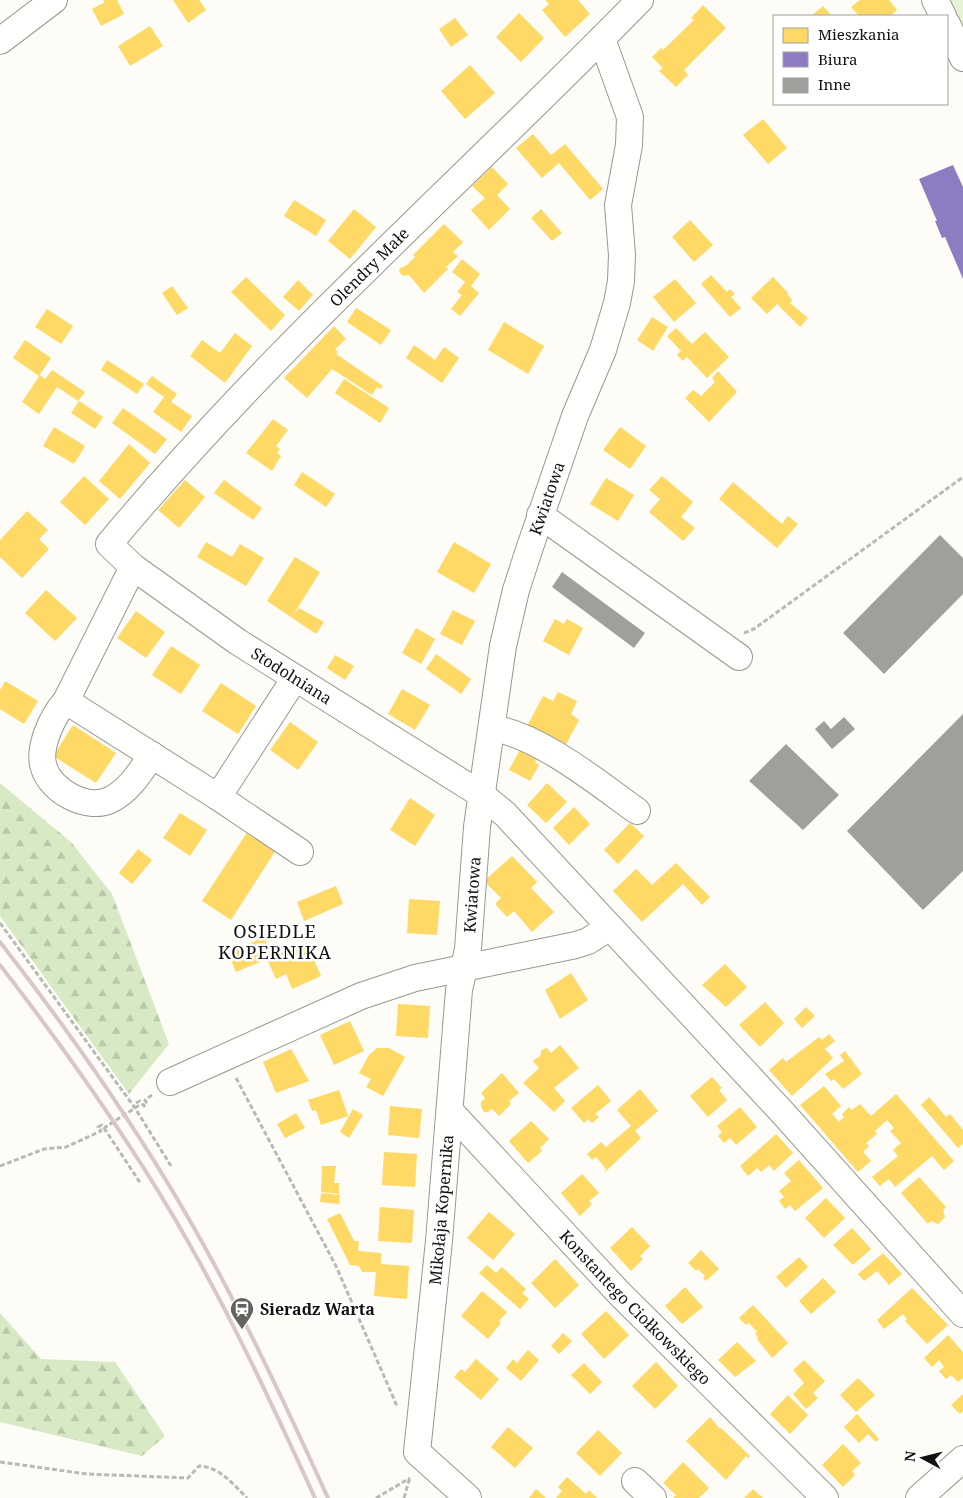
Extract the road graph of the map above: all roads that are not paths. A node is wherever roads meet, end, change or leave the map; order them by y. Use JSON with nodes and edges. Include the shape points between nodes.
{"nodes":[{"id":1,"x":54,"y":0,"type":"edge"},
{"id":2,"x":640,"y":0,"type":"edge"},
{"id":3,"x":935,"y":0,"type":"edge"},
{"id":4,"x":942,"y":15,"type":"edge"},
{"id":5,"x":948,"y":26,"type":"edge"},
{"id":6,"x":602,"y":39,"type":"junction"},
{"id":7,"x":0,"y":41,"type":"edge"},
{"id":8,"x":963,"y":58,"type":"edge"},
{"id":9,"x":540,"y":515,"type":"junction"},
{"id":10,"x":109,"y":544,"type":"joint"},
{"id":11,"x":133,"y":567,"type":"junction"},
{"id":12,"x":739,"y":657,"type":"dead end"},
{"id":13,"x":295,"y":678,"type":"junction"},
{"id":14,"x":66,"y":701,"type":"junction"},
{"id":15,"x":492,"y":728,"type":"junction"},
{"id":16,"x":152,"y":755,"type":"junction"},
{"id":17,"x":482,"y":795,"type":"junction"},
{"id":18,"x":218,"y":797,"type":"junction"},
{"id":19,"x":637,"y":811,"type":"dead end"},
{"id":20,"x":300,"y":852,"type":"dead end"},
{"id":21,"x":610,"y":927,"type":"junction"},
{"id":22,"x":465,"y":967,"type":"junction"},
{"id":23,"x":170,"y":1082,"type":"road end"},
{"id":24,"x":450,"y":1111,"type":"junction"},
{"id":25,"x":963,"y":1314,"type":"edge"},
{"id":26,"x":963,"y":1459,"type":"edge"},
{"id":27,"x":468,"y":1498,"type":"edge"},
{"id":28,"x":826,"y":1498,"type":"edge"},
{"id":29,"x":919,"y":1498,"type":"edge"}],
"edges":[{"from":1,"to":7,"type":"street"},
{"from":2,"to":6,"type":"street","name":"Olendry Małe"},
{"from":3,"to":4,"type":"street"},
{"from":5,"to":8,"type":"street"},
{"from":6,"to":9,"type":"street","name":"Kwiatowa","via":[[630,117],[629,145],[618,205],[621,281],[603,350],[575,416]]},
{"from":6,"to":10,"type":"street","name":"Olendry Małe","via":[[301,334]]},
{"from":9,"to":12,"type":"street"},
{"from":9,"to":15,"type":"street","name":"Kwiatowa","via":[[509,617]]},
{"from":10,"to":11,"type":"street","name":"Stodolniana"},
{"from":11,"to":13,"type":"street","name":"Stodolniana","via":[[238,642]]},
{"from":11,"to":14,"type":"street"},
{"from":13,"to":17,"type":"street","name":"Stodolniana"},
{"from":13,"to":18,"type":"street"},
{"from":14,"to":16,"type":"street"},
{"from":14,"to":16,"type":"street","via":[[54,714],[43,751],[44,768],[52,781],[75,801],[88,804],[110,800],[134,782]]},
{"from":15,"to":17,"type":"street","name":"Kwiatowa"},
{"from":15,"to":19,"type":"street","via":[[522,736]]},
{"from":16,"to":18,"type":"street"},
{"from":17,"to":21,"type":"street","name":"Stodolniana","via":[[505,814]]},
{"from":17,"to":22,"type":"street","name":"Kwiatowa"},
{"from":18,"to":20,"type":"street"},
{"from":21,"to":22,"type":"street","via":[[588,942]]},
{"from":21,"to":25,"type":"street","name":"Stodolniana"},
{"from":22,"to":23,"type":"street","via":[[415,978],[361,996]]},
{"from":22,"to":24,"type":"street","name":"Mikołaja Kopernika","via":[[459,990]]},
{"from":24,"to":27,"type":"street","name":"Mikołaja Kopernika","via":[[418,1452]]},
{"from":24,"to":28,"type":"street","name":"Konstantego Ciołkowskiego","via":[[619,1293]]},
{"from":26,"to":29,"type":"street"}]}
